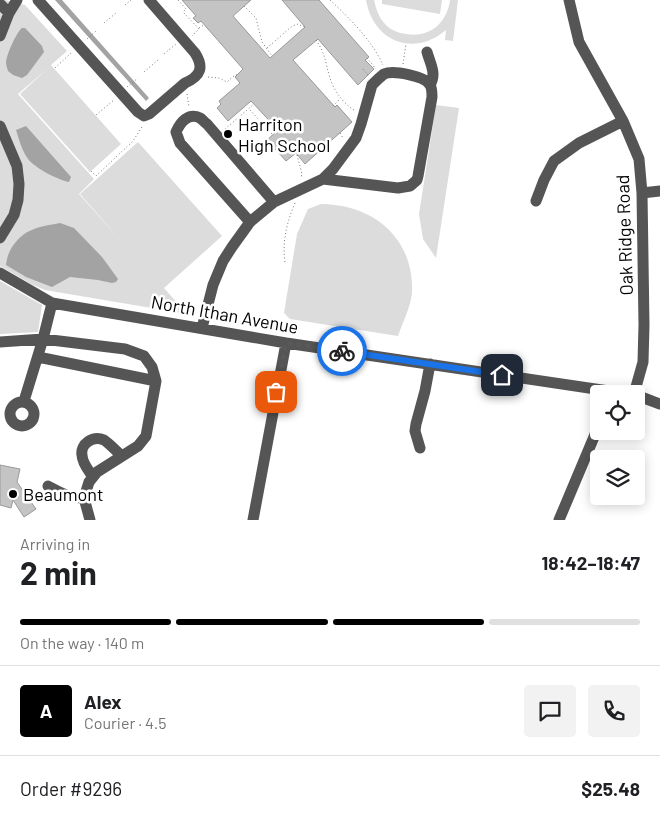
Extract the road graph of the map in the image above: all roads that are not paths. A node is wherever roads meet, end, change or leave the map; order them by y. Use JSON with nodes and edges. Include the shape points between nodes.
{"nodes":[{"id":1,"x":17,"y":0,"type":"edge"},
{"id":2,"x":38,"y":0,"type":"edge"},
{"id":3,"x":149,"y":0,"type":"edge"},
{"id":4,"x":568,"y":0,"type":"edge"},
{"id":5,"x":0,"y":4,"type":"edge"},
{"id":6,"x":9,"y":13,"type":"junction"},
{"id":7,"x":0,"y":36,"type":"edge"},
{"id":8,"x":427,"y":52,"type":"dead end"},
{"id":9,"x":430,"y":85,"type":"junction"},
{"id":10,"x":622,"y":121,"type":"junction"},
{"id":11,"x":0,"y":126,"type":"edge"},
{"id":12,"x":324,"y":179,"type":"junction"},
{"id":13,"x":660,"y":192,"type":"edge"},
{"id":14,"x":642,"y":194,"type":"junction"},
{"id":15,"x":536,"y":201,"type":"dead end"},
{"id":16,"x":274,"y":202,"type":"junction"},
{"id":17,"x":250,"y":222,"type":"junction"},
{"id":18,"x":0,"y":238,"type":"edge"},
{"id":19,"x":0,"y":273,"type":"edge"},
{"id":20,"x":52,"y":303,"type":"junction"},
{"id":21,"x":202,"y":328,"type":"junction"},
{"id":22,"x":43,"y":339,"type":"junction"},
{"id":23,"x":0,"y":342,"type":"edge"},
{"id":24,"x":286,"y":343,"type":"junction"},
{"id":25,"x":38,"y":357,"type":"junction"},
{"id":26,"x":430,"y":364,"type":"junction"},
{"id":27,"x":156,"y":380,"type":"junction"},
{"id":28,"x":637,"y":385,"type":"edge"},
{"id":29,"x":590,"y":389,"type":"edge"},
{"id":30,"x":645,"y":398,"type":"edge"},
{"id":31,"x":24,"y":402,"type":"dead end"},
{"id":32,"x":660,"y":404,"type":"edge"},
{"id":33,"x":593,"y":440,"type":"edge"},
{"id":34,"x":420,"y":448,"type":"dead end"},
{"id":35,"x":122,"y":456,"type":"junction"},
{"id":36,"x":93,"y":477,"type":"junction"},
{"id":37,"x":48,"y":486,"type":"dead end"},
{"id":38,"x":84,"y":498,"type":"junction"},
{"id":39,"x":90,"y":520,"type":"edge"},
{"id":40,"x":253,"y":520,"type":"edge"},
{"id":41,"x":559,"y":520,"type":"edge"}],
"edges":[{"from":1,"to":6,"type":"street"},
{"from":2,"to":3,"type":"street","via":[[144,116],[198,75],[200,67],[195,53]]},
{"from":4,"to":10,"type":"street","name":"Oak Ridge Road","via":[[579,42]]},
{"from":5,"to":6,"type":"street"},
{"from":6,"to":7,"type":"street"},
{"from":8,"to":9,"type":"street","via":[[434,74]]},
{"from":9,"to":12,"type":"street","via":[[420,77],[401,74],[385,74],[376,81],[356,138]]},
{"from":9,"to":12,"type":"street","via":[[432,97],[414,183],[398,188]]},
{"from":10,"to":14,"type":"street","name":"Oak Ridge Road","via":[[638,158]]},
{"from":10,"to":15,"type":"street","via":[[578,143],[554,161]]},
{"from":11,"to":18,"type":"street","via":[[17,166],[19,184],[14,215]]},
{"from":12,"to":16,"type":"street"},
{"from":13,"to":14,"type":"street"},
{"from":14,"to":28,"type":"street","name":"Oak Ridge Road","via":[[644,325],[643,362]]},
{"from":16,"to":17,"type":"street"},
{"from":16,"to":17,"type":"street","via":[[199,117],[189,117],[181,122],[176,132],[180,144]]},
{"from":17,"to":21,"type":"street","via":[[223,261]]},
{"from":19,"to":20,"type":"street","name":"North Ithan Avenue"},
{"from":20,"to":21,"type":"street","name":"North Ithan Avenue"},
{"from":20,"to":22,"type":"street"},
{"from":21,"to":24,"type":"street","name":"North Ithan Avenue"},
{"from":22,"to":23,"type":"street"},
{"from":22,"to":25,"type":"street"},
{"from":22,"to":27,"type":"street","via":[[125,349],[144,356]]},
{"from":24,"to":26,"type":"street","name":"North Ithan Avenue"},
{"from":24,"to":40,"type":"street"},
{"from":25,"to":27,"type":"street"},
{"from":25,"to":31,"type":"street"},
{"from":26,"to":29,"type":"street","name":"North Ithan Avenue"},
{"from":26,"to":34,"type":"street","via":[[415,431]]},
{"from":27,"to":35,"type":"street","via":[[146,436],[138,446]]},
{"from":30,"to":32,"type":"street"},
{"from":33,"to":41,"type":"street"},
{"from":35,"to":36,"type":"street"},
{"from":35,"to":36,"type":"street","via":[[104,440],[89,440],[82,448],[82,458]]},
{"from":36,"to":38,"type":"street"},
{"from":37,"to":38,"type":"street","via":[[72,498]]},
{"from":38,"to":39,"type":"street"}]}
